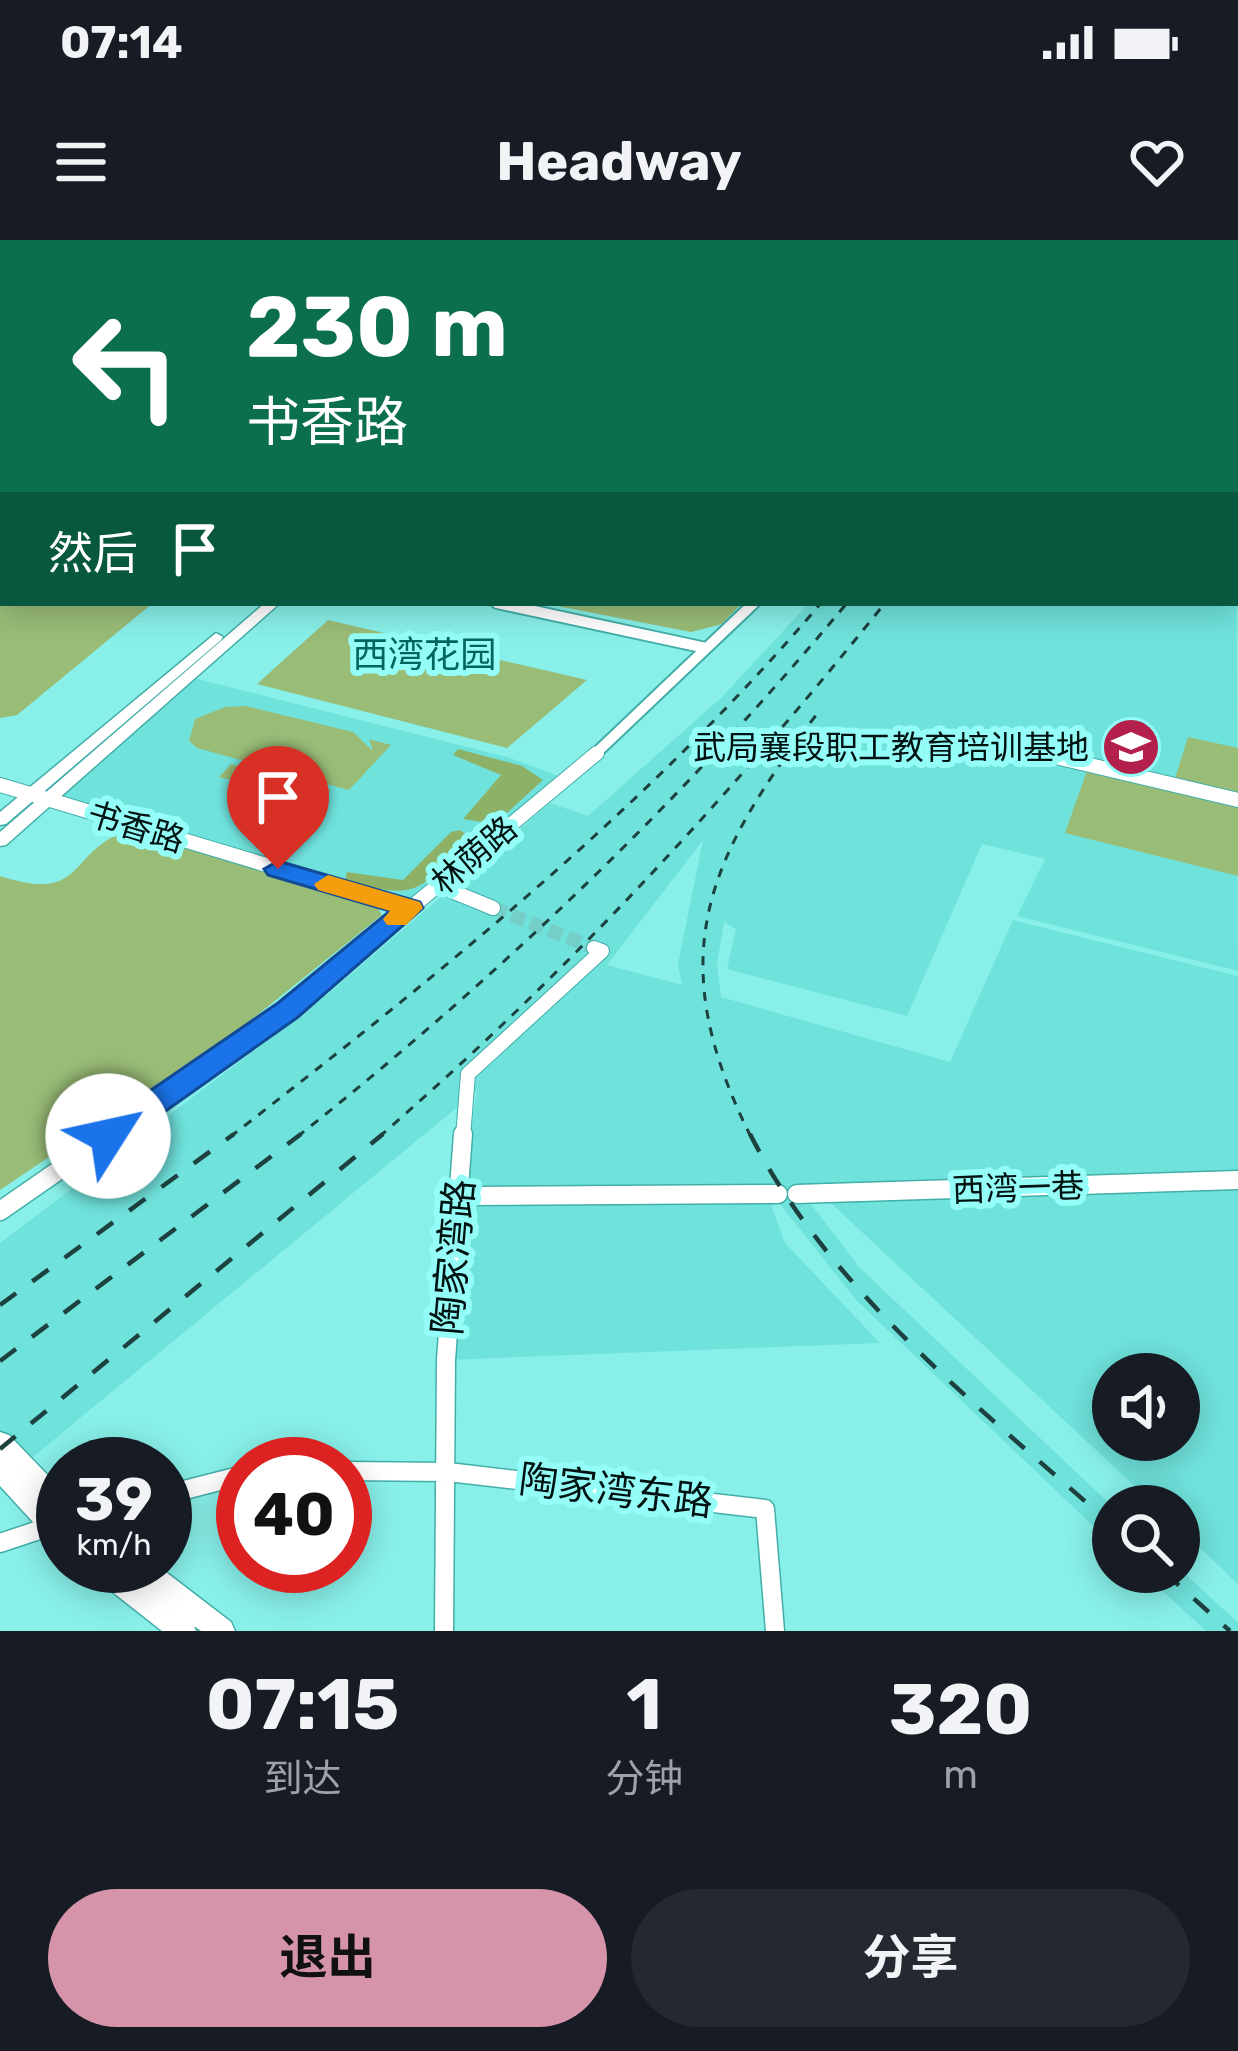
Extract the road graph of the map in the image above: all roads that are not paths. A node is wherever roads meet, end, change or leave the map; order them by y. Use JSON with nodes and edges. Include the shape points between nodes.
{"nodes":[{"id":1,"x":252,"y":606,"type":"edge"},
{"id":2,"x":271,"y":606,"type":"edge"},
{"id":3,"x":511,"y":606,"type":"edge"},
{"id":4,"x":751,"y":606,"type":"edge"},
{"id":5,"x":706,"y":648,"type":"junction"},
{"id":6,"x":1016,"y":748,"type":"dead end"},
{"id":7,"x":0,"y":785,"type":"edge"},
{"id":8,"x":30,"y":795,"type":"junction"},
{"id":9,"x":47,"y":800,"type":"junction"},
{"id":10,"x":1238,"y":800,"type":"edge"},
{"id":11,"x":0,"y":820,"type":"edge"},
{"id":12,"x":0,"y":842,"type":"edge"},
{"id":13,"x":437,"y":885,"type":"junction"},
{"id":14,"x":410,"y":908,"type":"junction"},
{"id":15,"x":493,"y":908,"type":"tunnel mouth"},
{"id":16,"x":594,"y":948,"type":"dead end"},
{"id":17,"x":1238,"y":1180,"type":"edge"},
{"id":18,"x":778,"y":1194,"type":"dead end"},
{"id":19,"x":797,"y":1194,"type":"dead end"},
{"id":20,"x":460,"y":1196,"type":"junction"},
{"id":21,"x":0,"y":1211,"type":"edge"},
{"id":22,"x":0,"y":1443,"type":"edge"},
{"id":23,"x":0,"y":1468,"type":"edge"},
{"id":24,"x":372,"y":1471,"type":"edge"},
{"id":25,"x":448,"y":1472,"type":"junction"},
{"id":26,"x":36,"y":1492,"type":"edge"},
{"id":27,"x":36,"y":1502,"type":"edge"},
{"id":28,"x":36,"y":1531,"type":"edge"},
{"id":29,"x":0,"y":1543,"type":"edge"},
{"id":30,"x":134,"y":1593,"type":"edge"},
{"id":31,"x":172,"y":1593,"type":"edge"},
{"id":32,"x":183,"y":1631,"type":"edge"},
{"id":33,"x":222,"y":1631,"type":"edge"},
{"id":34,"x":444,"y":1631,"type":"edge"},
{"id":35,"x":775,"y":1631,"type":"edge"}],
"edges":[{"from":1,"to":8,"type":"main road"},
{"from":2,"to":9,"type":"main road"},
{"from":3,"to":5,"type":"street"},
{"from":4,"to":5,"type":"street","name":"林荫路"},
{"from":5,"to":13,"type":"street","name":"林荫路","via":[[619,735]]},
{"from":6,"to":10,"type":"street"},
{"from":7,"to":8,"type":"street","name":"书香路"},
{"from":8,"to":9,"type":"street","name":"书香路"},
{"from":8,"to":11,"type":"main road"},
{"from":9,"to":12,"type":"main road"},
{"from":9,"to":14,"type":"street","name":"书香路"},
{"from":13,"to":14,"type":"street","name":"林荫路"},
{"from":13,"to":15,"type":"street"},
{"from":14,"to":21,"type":"street","name":"林荫路","via":[[288,1010]]},
{"from":16,"to":20,"type":"street","name":"陶家湾路","via":[[602,951],[468,1074]]},
{"from":17,"to":19,"type":"street","name":"西湾一巷"},
{"from":18,"to":20,"type":"street"},
{"from":20,"to":25,"type":"street","name":"陶家湾路","via":[[446,1360]]},
{"from":22,"to":26,"type":"main road"},
{"from":23,"to":27,"type":"main road"},
{"from":24,"to":25,"type":"street","name":"陶家湾东路"},
{"from":25,"to":34,"type":"street","name":"陶家湾路"},
{"from":25,"to":35,"type":"street","name":"陶家湾东路","via":[[765,1509]]},
{"from":28,"to":29,"type":"street"},
{"from":30,"to":32,"type":"main road"},
{"from":31,"to":33,"type":"main road"}]}
